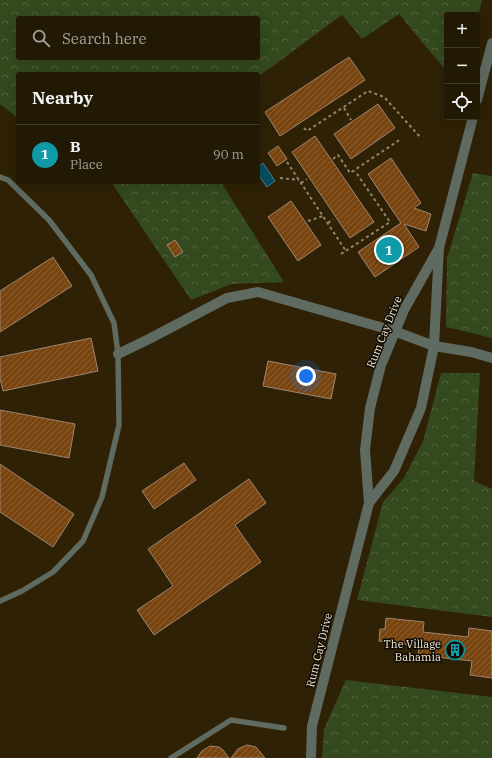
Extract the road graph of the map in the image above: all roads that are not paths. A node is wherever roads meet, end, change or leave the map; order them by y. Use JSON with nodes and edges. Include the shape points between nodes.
{"nodes":[{"id":1,"x":492,"y":43,"type":"edge"},
{"id":2,"x":480,"y":89,"type":"edge"},
{"id":3,"x":472,"y":120,"type":"edge"},
{"id":4,"x":0,"y":177,"type":"edge"},
{"id":5,"x":439,"y":248,"type":"junction"},
{"id":6,"x":394,"y":331,"type":"junction"},
{"id":7,"x":434,"y":346,"type":"junction"},
{"id":8,"x":118,"y":354,"type":"junction"},
{"id":9,"x":492,"y":358,"type":"edge"},
{"id":10,"x":369,"y":503,"type":"junction"},
{"id":11,"x":0,"y":601,"type":"edge"},
{"id":12,"x":284,"y":728,"type":"dead end"},
{"id":13,"x":171,"y":758,"type":"edge"},
{"id":14,"x":311,"y":758,"type":"edge"}],
"edges":[{"from":1,"to":2,"type":"street"},
{"from":3,"to":5,"type":"street","name":"Rum Cay Drive"},
{"from":4,"to":8,"type":"lane","via":[[8,180],[49,220],[91,275],[114,323]]},
{"from":5,"to":6,"type":"street","name":"Rum Cay Drive"},
{"from":5,"to":7,"type":"street","name":"Rum Cay Drive"},
{"from":6,"to":7,"type":"street"},
{"from":6,"to":8,"type":"street","via":[[258,292],[228,298]]},
{"from":6,"to":10,"type":"street","name":"Rum Cay Drive","via":[[381,365],[370,408],[365,450]]},
{"from":7,"to":9,"type":"street"},
{"from":7,"to":10,"type":"street","name":"Rum Cay Drive","via":[[421,408],[394,471]]},
{"from":8,"to":11,"type":"lane","via":[[119,425],[102,497],[83,541],[53,572]]},
{"from":10,"to":14,"type":"street","name":"Rum Cay Drive","via":[[312,726]]},
{"from":12,"to":13,"type":"lane","via":[[231,720]]}]}
